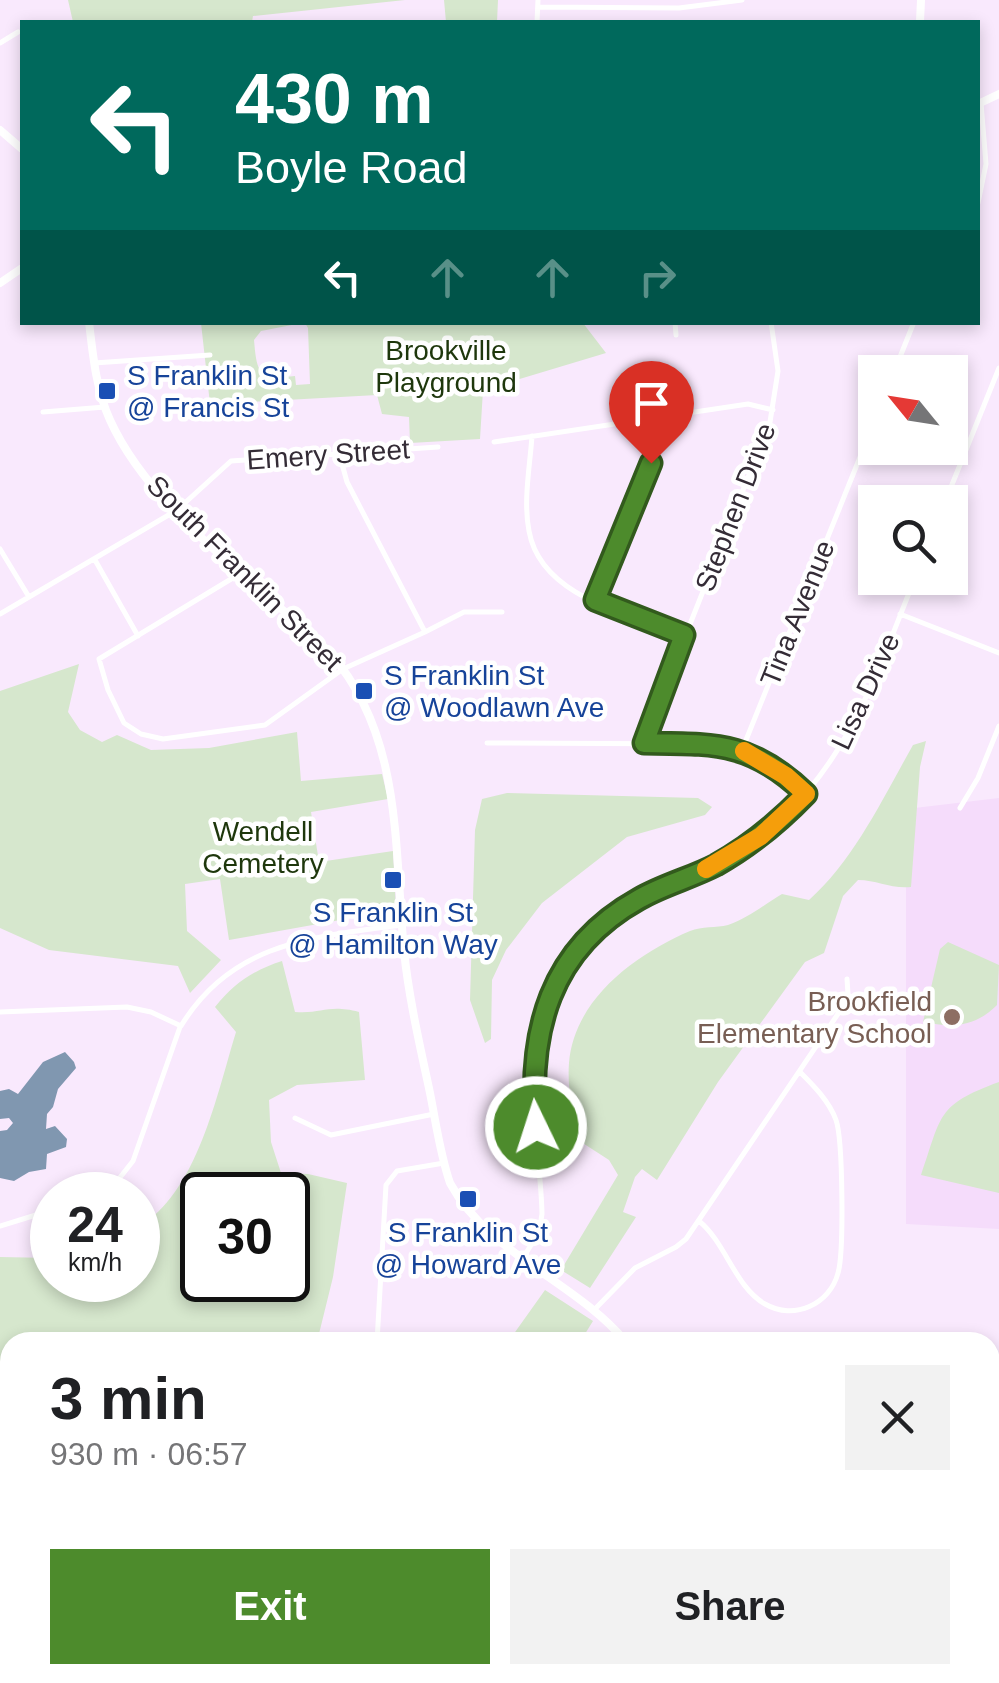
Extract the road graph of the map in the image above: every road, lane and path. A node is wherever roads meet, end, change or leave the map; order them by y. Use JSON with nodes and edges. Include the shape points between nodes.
{"nodes":[{"id":1,"x":742,"y":0,"type":"edge"},
{"id":2,"x":538,"y":3,"type":"edge"},
{"id":3,"x":18,"y":32,"type":"dead end"},
{"id":4,"x":0,"y":43,"type":"edge"},
{"id":5,"x":980,"y":112,"type":"edge"},
{"id":6,"x":0,"y":130,"type":"edge"},
{"id":7,"x":20,"y":148,"type":"edge"},
{"id":8,"x":980,"y":192,"type":"edge"},
{"id":9,"x":89,"y":325,"type":"edge"},
{"id":10,"x":675,"y":325,"type":"edge"},
{"id":11,"x":772,"y":325,"type":"edge"},
{"id":12,"x":913,"y":325,"type":"edge"},
{"id":13,"x":676,"y":334,"type":"dead end"},
{"id":14,"x":210,"y":355,"type":"dead end"},
{"id":15,"x":901,"y":355,"type":"edge"},
{"id":16,"x":94,"y":363,"type":"junction"},
{"id":17,"x":999,"y":368,"type":"edge"},
{"id":18,"x":105,"y":408,"type":"junction"},
{"id":19,"x":773,"y":410,"type":"junction"},
{"id":20,"x":43,"y":412,"type":"dead end"},
{"id":21,"x":654,"y":418,"type":"junction"},
{"id":22,"x":532,"y":436,"type":"junction"},
{"id":23,"x":494,"y":442,"type":"dead end"},
{"id":24,"x":438,"y":447,"type":"dead end"},
{"id":25,"x":339,"y":453,"type":"junction"},
{"id":26,"x":858,"y":462,"type":"edge"},
{"id":27,"x":952,"y":485,"type":"edge"},
{"id":28,"x":177,"y":510,"type":"junction"},
{"id":29,"x":0,"y":549,"type":"edge"},
{"id":30,"x":95,"y":560,"type":"junction"},
{"id":31,"x":241,"y":574,"type":"junction"},
{"id":32,"x":908,"y":595,"type":"edge"},
{"id":33,"x":29,"y":597,"type":"junction"},
{"id":34,"x":595,"y":600,"type":"junction"},
{"id":35,"x":502,"y":612,"type":"dead end"},
{"id":36,"x":0,"y":614,"type":"edge"},
{"id":37,"x":900,"y":614,"type":"junction"},
{"id":38,"x":425,"y":632,"type":"junction"},
{"id":39,"x":684,"y":635,"type":"junction"},
{"id":40,"x":138,"y":636,"type":"junction"},
{"id":41,"x":999,"y":653,"type":"edge"},
{"id":42,"x":343,"y":669,"type":"junction"},
{"id":43,"x":999,"y":726,"type":"edge"},
{"id":44,"x":644,"y":743,"type":"junction"},
{"id":45,"x":487,"y":744,"type":"dead end"},
{"id":46,"x":742,"y":750,"type":"junction"},
{"id":47,"x":806,"y":794,"type":"junction"},
{"id":48,"x":960,"y":808,"type":"dead end"},
{"id":49,"x":402,"y":925,"type":"junction"},
{"id":50,"x":848,"y":979,"type":"dead end"},
{"id":51,"x":0,"y":1012,"type":"edge"},
{"id":52,"x":181,"y":1026,"type":"junction"},
{"id":53,"x":800,"y":1072,"type":"junction"},
{"id":54,"x":434,"y":1114,"type":"junction"},
{"id":55,"x":295,"y":1118,"type":"dead end"},
{"id":56,"x":444,"y":1164,"type":"junction"},
{"id":57,"x":125,"y":1172,"type":"edge"},
{"id":58,"x":30,"y":1217,"type":"edge"},
{"id":59,"x":699,"y":1221,"type":"junction"},
{"id":60,"x":0,"y":1226,"type":"edge"},
{"id":61,"x":523,"y":1258,"type":"junction"},
{"id":62,"x":594,"y":1310,"type":"junction"},
{"id":63,"x":378,"y":1332,"type":"edge"},
{"id":64,"x":616,"y":1332,"type":"edge"}],
"edges":[{"from":1,"to":2,"type":"street","via":[[678,8]]},
{"from":3,"to":4,"type":"street"},
{"from":5,"to":8,"type":"street","via":[[986,164]]},
{"from":6,"to":7,"type":"main road"},
{"from":9,"to":16,"type":"main road","name":"South Franklin Street"},
{"from":10,"to":13,"type":"street"},
{"from":11,"to":19,"type":"street","name":"Stephen Drive","via":[[778,360]]},
{"from":12,"to":15,"type":"street"},
{"from":14,"to":16,"type":"street"},
{"from":16,"to":18,"type":"main road","name":"South Franklin Street"},
{"from":17,"to":27,"type":"street"},
{"from":18,"to":20,"type":"street"},
{"from":18,"to":28,"type":"main road","name":"South Franklin Street","via":[[132,457]]},
{"from":19,"to":21,"type":"street","via":[[748,404]]},
{"from":19,"to":39,"type":"street","name":"Stephen Drive"},
{"from":21,"to":22,"type":"street"},
{"from":21,"to":34,"type":"street","via":[[654,454]]},
{"from":22,"to":23,"type":"street"},
{"from":22,"to":34,"type":"street","via":[[527,513],[536,552],[557,580]]},
{"from":24,"to":25,"type":"street","name":"Emery Street"},
{"from":25,"to":28,"type":"street","name":"Emery Street","via":[[231,461]]},
{"from":25,"to":38,"type":"street","via":[[347,482]]},
{"from":26,"to":46,"type":"street","name":"Tina Avenue"},
{"from":28,"to":30,"type":"street","name":"Emery Street"},
{"from":28,"to":31,"type":"main road","name":"South Franklin Street"},
{"from":29,"to":33,"type":"street"},
{"from":30,"to":33,"type":"street","name":"Emery Street"},
{"from":30,"to":40,"type":"street"},
{"from":31,"to":40,"type":"street"},
{"from":31,"to":42,"type":"main road","name":"South Franklin Street"},
{"from":32,"to":37,"type":"street","name":"Lisa Drive"},
{"from":33,"to":36,"type":"street","name":"Emery Street"},
{"from":34,"to":39,"type":"street"},
{"from":35,"to":38,"type":"street","via":[[464,612]]},
{"from":37,"to":41,"type":"street"},
{"from":37,"to":47,"type":"street","name":"Lisa Drive","via":[[848,737]]},
{"from":38,"to":42,"type":"street"},
{"from":39,"to":44,"type":"street","name":"Stephen Drive"},
{"from":40,"to":42,"type":"street","via":[[99,659],[124,723],[163,739],[265,725]]},
{"from":42,"to":49,"type":"main road","name":"South Franklin Street","via":[[390,783]]},
{"from":43,"to":48,"type":"street"},
{"from":44,"to":45,"type":"street"},
{"from":44,"to":46,"type":"street"},
{"from":46,"to":47,"type":"street"},
{"from":47,"to":61,"type":"street","name":"Lisa Drive","via":[[730,856],[611,916],[562,972],[535,1049],[542,1214]]},
{"from":49,"to":52,"type":"street","via":[[296,942],[247,960],[210,988]]},
{"from":49,"to":54,"type":"main road","name":"South Franklin Street"},
{"from":50,"to":53,"type":"street","via":[[844,1005]]},
{"from":51,"to":52,"type":"street","via":[[126,1007]]},
{"from":52,"to":57,"type":"street"},
{"from":53,"to":59,"type":"street"},
{"from":53,"to":59,"type":"street","via":[[825,1099],[840,1134],[840,1262],[828,1294],[801,1310],[766,1305]]},
{"from":54,"to":55,"type":"street","via":[[331,1135]]},
{"from":54,"to":56,"type":"main road","name":"South Franklin Street"},
{"from":56,"to":61,"type":"main road","name":"South Franklin Street","via":[[472,1216]]},
{"from":56,"to":63,"type":"street","via":[[396,1171],[386,1185]]},
{"from":58,"to":60,"type":"street"},
{"from":59,"to":62,"type":"street","via":[[676,1248],[634,1268]]},
{"from":61,"to":62,"type":"main road","name":"South Franklin Street"},
{"from":62,"to":64,"type":"main road","name":"South Franklin Street"}]}
